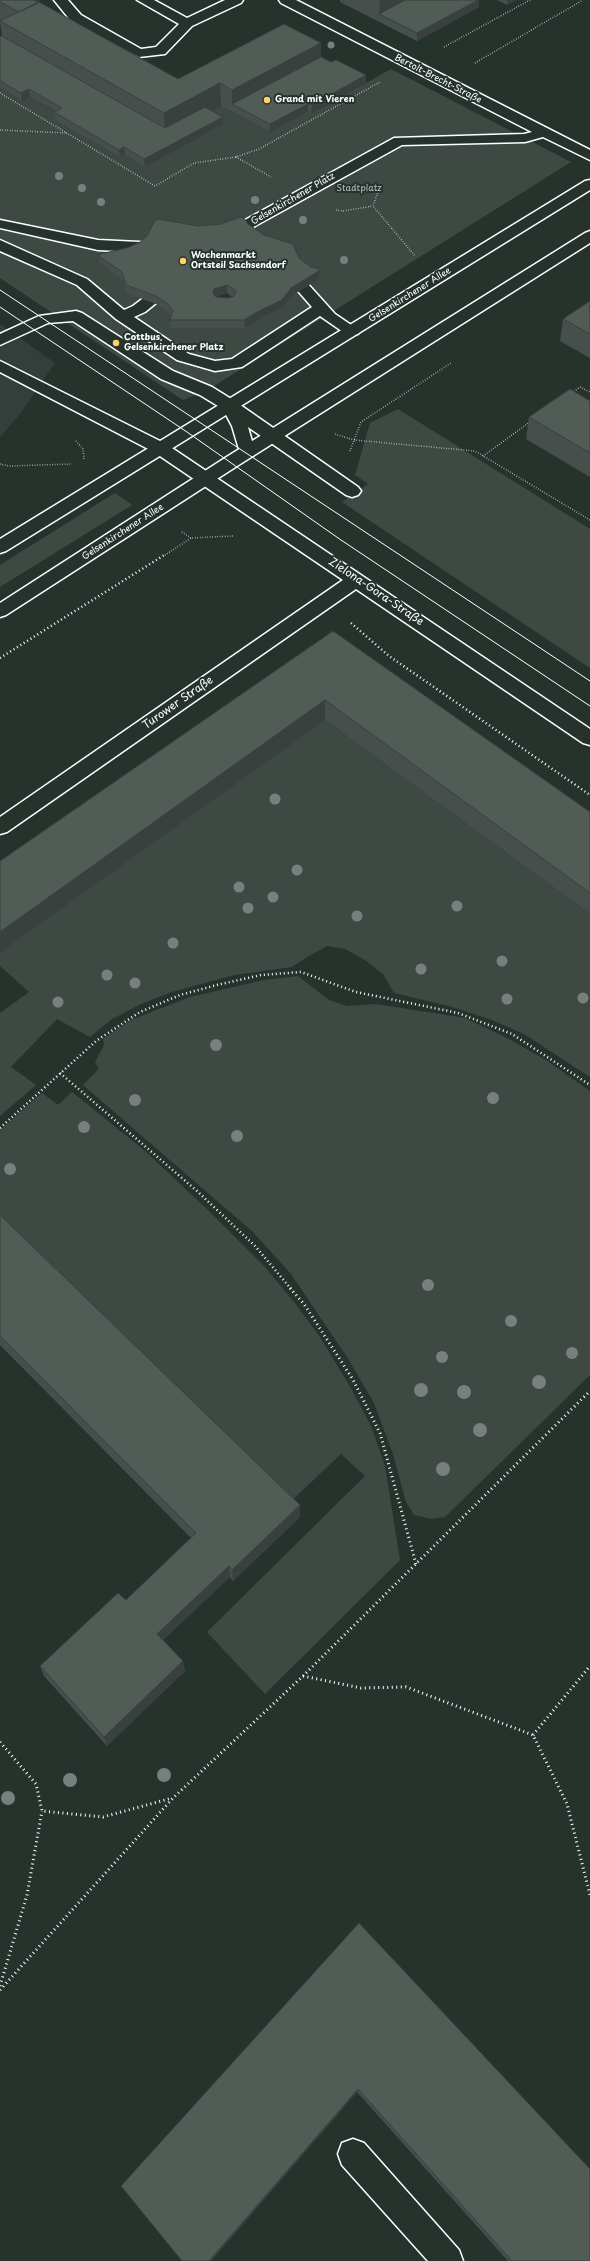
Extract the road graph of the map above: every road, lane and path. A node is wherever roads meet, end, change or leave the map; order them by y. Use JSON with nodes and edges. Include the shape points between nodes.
{"nodes":[{"id":1,"x":61,"y":0,"type":"edge"},
{"id":2,"x":144,"y":0,"type":"edge"},
{"id":3,"x":236,"y":0,"type":"edge"},
{"id":4,"x":286,"y":0,"type":"edge"},
{"id":5,"x":583,"y":0,"type":"edge"},
{"id":6,"x":186,"y":23,"type":"junction"},
{"id":7,"x":443,"y":82,"type":"junction"},
{"id":8,"x":0,"y":93,"type":"edge"},
{"id":9,"x":0,"y":130,"type":"edge"},
{"id":10,"x":67,"y":133,"type":"junction"},
{"id":11,"x":543,"y":133,"type":"junction"},
{"id":12,"x":411,"y":141,"type":"junction"},
{"id":13,"x":259,"y":149,"type":"dead end"},
{"id":14,"x":590,"y":156,"type":"edge"},
{"id":15,"x":236,"y":157,"type":"junction"},
{"id":16,"x":590,"y":184,"type":"edge"},
{"id":17,"x":301,"y":194,"type":"junction"},
{"id":18,"x":0,"y":224,"type":"edge"},
{"id":19,"x":590,"y":236,"type":"edge"},
{"id":20,"x":0,"y":245,"type":"edge"},
{"id":21,"x":174,"y":249,"type":"edge"},
{"id":22,"x":233,"y":256,"type":"edge"},
{"id":23,"x":419,"y":261,"type":"dead end"},
{"id":24,"x":269,"y":263,"type":"edge"},
{"id":25,"x":182,"y":275,"type":"edge"},
{"id":26,"x":322,"y":308,"type":"junction"},
{"id":27,"x":122,"y":316,"type":"junction"},
{"id":28,"x":352,"y":331,"type":"junction"},
{"id":29,"x":0,"y":340,"type":"edge"},
{"id":30,"x":0,"y":366,"type":"edge"},
{"id":31,"x":590,"y":392,"type":"edge"},
{"id":32,"x":567,"y":396,"type":"edge"},
{"id":33,"x":230,"y":406,"type":"junction"},
{"id":34,"x":535,"y":419,"type":"edge"},
{"id":35,"x":332,"y":433,"type":"dead end"},
{"id":36,"x":273,"y":436,"type":"junction"},
{"id":37,"x":74,"y":440,"type":"dead end"},
{"id":38,"x":160,"y":448,"type":"junction"},
{"id":39,"x":246,"y":452,"type":"junction"},
{"id":40,"x":483,"y":456,"type":"junction"},
{"id":41,"x":0,"y":464,"type":"edge"},
{"id":42,"x":77,"y":464,"type":"dead end"},
{"id":43,"x":85,"y":464,"type":"dead end"},
{"id":44,"x":206,"y":479,"type":"junction"},
{"id":45,"x":352,"y":491,"type":"dead end"},
{"id":46,"x":590,"y":520,"type":"edge"},
{"id":47,"x":239,"y":540,"type":"dead end"},
{"id":48,"x":0,"y":547,"type":"edge"},
{"id":49,"x":357,"y":579,"type":"junction"},
{"id":50,"x":326,"y":600,"type":"junction"},
{"id":51,"x":0,"y":611,"type":"edge"},
{"id":52,"x":0,"y":658,"type":"edge"},
{"id":53,"x":590,"y":738,"type":"edge"},
{"id":54,"x":590,"y":795,"type":"edge"},
{"id":55,"x":0,"y":827,"type":"edge"},
{"id":56,"x":60,"y":1073,"type":"junction"},
{"id":57,"x":590,"y":1085,"type":"edge"},
{"id":58,"x":0,"y":1128,"type":"edge"},
{"id":59,"x":590,"y":1391,"type":"edge"},
{"id":60,"x":416,"y":1564,"type":"junction"},
{"id":61,"x":590,"y":1666,"type":"edge"},
{"id":62,"x":303,"y":1676,"type":"junction"},
{"id":63,"x":533,"y":1735,"type":"junction"},
{"id":64,"x":0,"y":1742,"type":"edge"},
{"id":65,"x":173,"y":1798,"type":"junction"},
{"id":66,"x":42,"y":1811,"type":"junction"},
{"id":67,"x":590,"y":1896,"type":"edge"},
{"id":68,"x":0,"y":1986,"type":"edge"},
{"id":69,"x":0,"y":1990,"type":"edge"},
{"id":70,"x":354,"y":2154,"type":"dead end"},
{"id":71,"x":448,"y":2261,"type":"edge"}],
"edges":[{"from":1,"to":6,"type":"main road","via":[[76,18],[139,53],[160,52]]},
{"from":2,"to":6,"type":"main road"},
{"from":3,"to":6,"type":"main road"},
{"from":4,"to":7,"type":"main road","name":"Bertolt-Brecht-Straße"},
{"from":5,"to":7,"type":"path"},
{"from":7,"to":11,"type":"main road","name":"Bertolt-Brecht-Straße"},
{"from":8,"to":10,"type":"path"},
{"from":9,"to":10,"type":"path"},
{"from":10,"to":15,"type":"path","via":[[155,186],[194,163]]},
{"from":11,"to":12,"type":"main road","name":"Gelsenkirchener Platz","via":[[525,138]]},
{"from":11,"to":14,"type":"main road","name":"Bertolt-Brecht-Straße"},
{"from":12,"to":17,"type":"main road","name":"Gelsenkirchener Platz","via":[[399,140]]},
{"from":12,"to":23,"type":"path","via":[[413,148],[408,159],[385,174],[373,206]]},
{"from":13,"to":15,"type":"path"},
{"from":15,"to":17,"type":"path"},
{"from":16,"to":28,"type":"main road","name":"Gelsenkirchener Allee"},
{"from":17,"to":22,"type":"main road","name":"Gelsenkirchener Platz","via":[[250,223],[212,251]]},
{"from":18,"to":21,"type":"main road","via":[[98,245]]},
{"from":19,"to":36,"type":"main road","name":"Gelsenkirchener Allee"},
{"from":20,"to":27,"type":"main road","via":[[82,282]]},
{"from":24,"to":26,"type":"main road","via":[[284,266]]},
{"from":25,"to":27,"type":"main road","via":[[139,309]]},
{"from":26,"to":27,"type":"main road","via":[[236,363],[215,366],[182,357]]},
{"from":26,"to":28,"type":"main road","via":[[329,317]]},
{"from":28,"to":33,"type":"main road","name":"Gelsenkirchener Allee"},
{"from":29,"to":33,"type":"main road","via":[[45,319],[76,316],[168,375],[206,391]]},
{"from":30,"to":38,"type":"main road","name":"Zielona-Gora-Straße"},
{"from":31,"to":32,"type":"path","via":[[580,387]]},
{"from":33,"to":36,"type":"main road"},
{"from":33,"to":38,"type":"main road","name":"Gelsenkirchener Allee"},
{"from":33,"to":39,"type":"main road","via":[[240,426]]},
{"from":34,"to":40,"type":"path"},
{"from":35,"to":40,"type":"path","via":[[354,440],[475,452]]},
{"from":36,"to":39,"type":"main road","name":"Gelsenkirchener Allee"},
{"from":36,"to":45,"type":"main road"},
{"from":37,"to":43,"type":"path","via":[[83,449]]},
{"from":38,"to":44,"type":"main road","name":"Zielona-Gora-Straße"},
{"from":38,"to":48,"type":"main road","name":"Gelsenkirchener Allee"},
{"from":39,"to":44,"type":"main road","name":"Gelsenkirchener Allee"},
{"from":40,"to":46,"type":"path"},
{"from":41,"to":42,"type":"path"},
{"from":44,"to":49,"type":"main road","name":"Zielona-Gora-Straße"},
{"from":44,"to":51,"type":"main road","name":"Gelsenkirchener Allee"},
{"from":47,"to":52,"type":"path","via":[[233,536],[191,538]]},
{"from":49,"to":50,"type":"main road","name":"Turower Straße"},
{"from":49,"to":53,"type":"main road","name":"Zielona-Gora-Straße"},
{"from":50,"to":54,"type":"path","via":[[389,656]]},
{"from":50,"to":55,"type":"main road","name":"Turower Straße"},
{"from":56,"to":57,"type":"path","via":[[96,1041],[140,1012],[180,995],[261,975],[301,972],[356,992],[465,1016],[512,1034]]},
{"from":56,"to":58,"type":"path"},
{"from":56,"to":60,"type":"path","via":[[197,1191],[256,1247],[304,1304],[352,1378],[380,1433]]},
{"from":59,"to":60,"type":"path"},
{"from":60,"to":62,"type":"path"},
{"from":61,"to":63,"type":"path"},
{"from":62,"to":63,"type":"path","via":[[361,1688],[406,1688]]},
{"from":62,"to":65,"type":"path"},
{"from":63,"to":67,"type":"path","via":[[568,1804]]},
{"from":64,"to":66,"type":"path","via":[[36,1784]]},
{"from":65,"to":66,"type":"path","via":[[103,1817]]},
{"from":65,"to":69,"type":"path"},
{"from":66,"to":68,"type":"path","via":[[27,1895]]},
{"from":70,"to":71,"type":"main road"}]}
